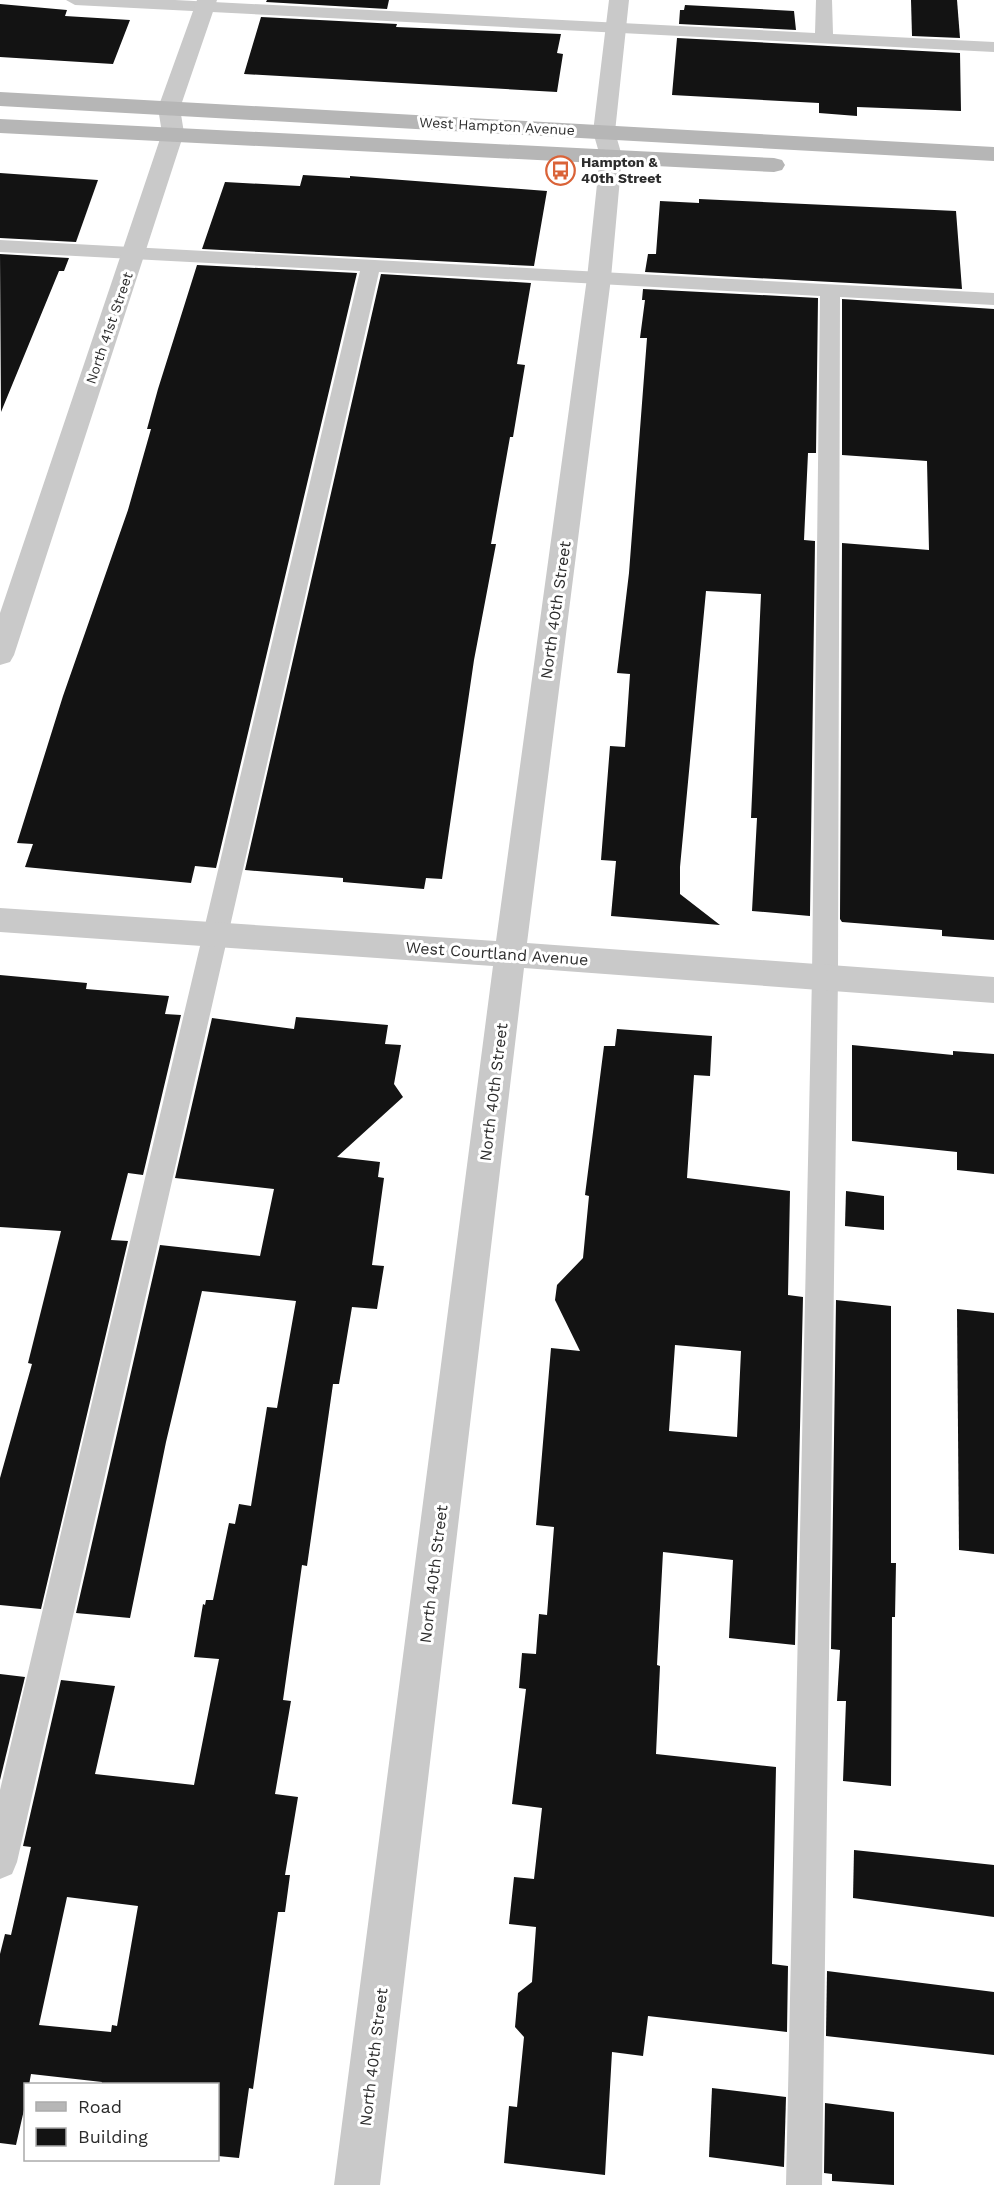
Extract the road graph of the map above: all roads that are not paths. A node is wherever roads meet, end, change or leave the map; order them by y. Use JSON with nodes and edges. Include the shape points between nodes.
{"nodes":[{"id":1,"x":75,"y":0,"type":"edge"},
{"id":2,"x":619,"y":0,"type":"edge"},
{"id":3,"x":824,"y":0,"type":"edge"},
{"id":4,"x":206,"y":3,"type":"edge"},
{"id":5,"x":409,"y":8,"type":"edge"},
{"id":6,"x":616,"y":26,"type":"junction"},
{"id":7,"x":824,"y":38,"type":"junction"},
{"id":8,"x":994,"y":47,"type":"edge"},
{"id":9,"x":0,"y":99,"type":"edge"},
{"id":10,"x":169,"y":108,"type":"junction"},
{"id":11,"x":0,"y":126,"type":"edge"},
{"id":12,"x":174,"y":133,"type":"junction"},
{"id":13,"x":607,"y":144,"type":"junction"},
{"id":14,"x":994,"y":154,"type":"edge"},
{"id":15,"x":797,"y":166,"type":"dead end"},
{"id":16,"x":0,"y":246,"type":"edge"},
{"id":17,"x":135,"y":253,"type":"junction"},
{"id":18,"x":371,"y":266,"type":"junction"},
{"id":19,"x":599,"y":278,"type":"junction"},
{"id":20,"x":830,"y":291,"type":"junction"},
{"id":21,"x":994,"y":299,"type":"edge"},
{"id":22,"x":0,"y":655,"type":"edge"},
{"id":23,"x":0,"y":920,"type":"edge"},
{"id":24,"x":217,"y":933,"type":"junction"},
{"id":25,"x":510,"y":955,"type":"junction"},
{"id":26,"x":825,"y":976,"type":"junction"},
{"id":27,"x":994,"y":990,"type":"edge"},
{"id":28,"x":0,"y":1862,"type":"edge"},
{"id":29,"x":357,"y":2185,"type":"edge"},
{"id":30,"x":804,"y":2185,"type":"edge"}],
"edges":[{"from":1,"to":4,"type":"lane"},
{"from":2,"to":6,"type":"street","name":"North 40th Street"},
{"from":3,"to":7,"type":"lane"},
{"from":4,"to":5,"type":"lane"},
{"from":4,"to":10,"type":"street"},
{"from":5,"to":6,"type":"lane"},
{"from":6,"to":7,"type":"lane"},
{"from":6,"to":13,"type":"street","name":"North 40th Street"},
{"from":7,"to":8,"type":"lane"},
{"from":9,"to":10,"type":"main road","name":"West Hampton Avenue"},
{"from":10,"to":12,"type":"street","name":"North 41st Street"},
{"from":10,"to":13,"type":"main road","name":"West Hampton Avenue"},
{"from":11,"to":12,"type":"main road","name":"West Hampton Avenue"},
{"from":12,"to":13,"type":"main road","name":"West Hampton Avenue"},
{"from":12,"to":17,"type":"street","name":"North 41st Street"},
{"from":13,"to":14,"type":"main road","name":"West Hampton Avenue"},
{"from":13,"to":15,"type":"main road","name":"West Hampton Avenue"},
{"from":13,"to":19,"type":"street","name":"North 40th Street"},
{"from":16,"to":17,"type":"lane"},
{"from":17,"to":18,"type":"lane"},
{"from":17,"to":22,"type":"street","name":"North 41st Street"},
{"from":18,"to":19,"type":"lane"},
{"from":18,"to":24,"type":"lane"},
{"from":19,"to":20,"type":"lane"},
{"from":19,"to":25,"type":"street","name":"North 40th Street"},
{"from":20,"to":21,"type":"lane"},
{"from":20,"to":26,"type":"lane"},
{"from":23,"to":24,"type":"street","name":"West Courtland Avenue"},
{"from":24,"to":25,"type":"street","name":"West Courtland Avenue"},
{"from":24,"to":28,"type":"lane"},
{"from":25,"to":26,"type":"street","name":"West Courtland Avenue"},
{"from":25,"to":29,"type":"street","name":"North 40th Street"},
{"from":26,"to":27,"type":"street","name":"West Courtland Avenue"},
{"from":26,"to":30,"type":"lane"}]}
